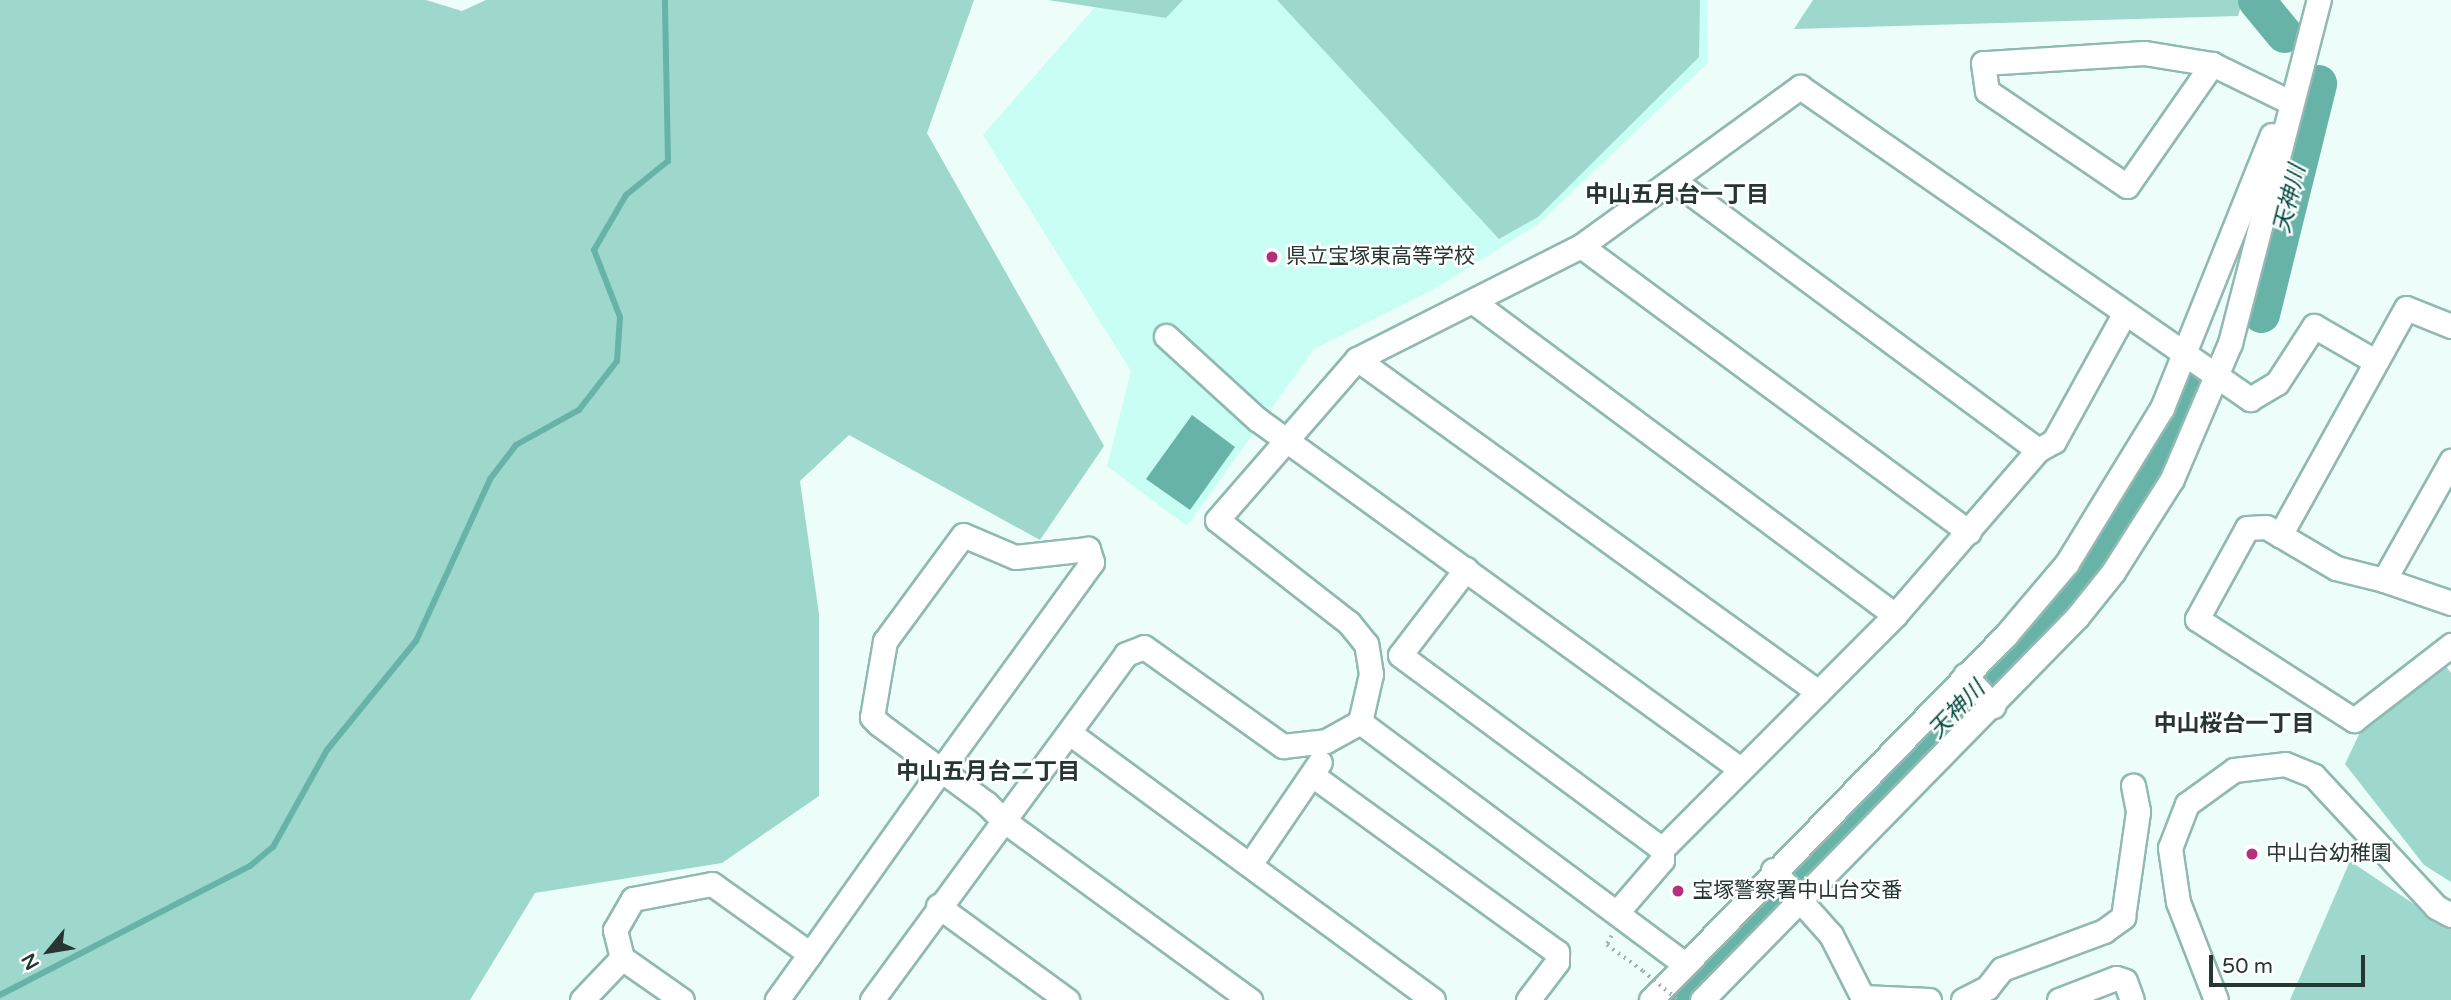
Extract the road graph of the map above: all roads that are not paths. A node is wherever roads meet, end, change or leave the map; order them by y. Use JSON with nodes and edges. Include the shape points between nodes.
{"nodes":[{"id":1,"x":2319,"y":0,"type":"edge"},
{"id":2,"x":2212,"y":64,"type":"junction"},
{"id":3,"x":2288,"y":100,"type":"junction"},
{"id":4,"x":1673,"y":180,"type":"junction"},
{"id":5,"x":1581,"y":246,"type":"junction"},
{"id":6,"x":1475,"y":303,"type":"junction"},
{"id":7,"x":2123,"y":316,"type":"junction"},
{"id":8,"x":2451,"y":326,"type":"edge"},
{"id":9,"x":1167,"y":336,"type":"dead end"},
{"id":10,"x":2183,"y":357,"type":"junction"},
{"id":11,"x":1356,"y":359,"type":"junction"},
{"id":12,"x":2373,"y":359,"type":"junction"},
{"id":13,"x":2217,"y":378,"type":"junction"},
{"id":14,"x":1283,"y":437,"type":"junction"},
{"id":15,"x":2038,"y":450,"type":"junction"},
{"id":16,"x":2451,"y":461,"type":"edge"},
{"id":17,"x":1969,"y":532,"type":"junction"},
{"id":18,"x":2280,"y":535,"type":"junction"},
{"id":19,"x":1466,"y":569,"type":"junction"},
{"id":20,"x":2384,"y":580,"type":"junction"},
{"id":21,"x":2451,"y":603,"type":"edge"},
{"id":22,"x":1895,"y":615,"type":"junction"},
{"id":23,"x":2451,"y":645,"type":"edge"},
{"id":24,"x":1965,"y":675,"type":"junction"},
{"id":25,"x":1818,"y":692,"type":"junction"},
{"id":26,"x":1993,"y":706,"type":"junction"},
{"id":27,"x":1360,"y":722,"type":"junction"},
{"id":28,"x":1071,"y":734,"type":"junction"},
{"id":29,"x":1326,"y":741,"type":"junction"},
{"id":30,"x":1739,"y":768,"type":"junction"},
{"id":31,"x":941,"y":770,"type":"junction"},
{"id":32,"x":1315,"y":777,"type":"junction"},
{"id":33,"x":2133,"y":785,"type":"dead end"},
{"id":34,"x":1003,"y":820,"type":"junction"},
{"id":35,"x":1662,"y":849,"type":"junction"},
{"id":36,"x":1251,"y":863,"type":"junction"},
{"id":37,"x":1786,"y":885,"type":"junction"},
{"id":38,"x":938,"y":906,"type":"junction"},
{"id":39,"x":1619,"y":910,"type":"junction"},
{"id":40,"x":2451,"y":915,"type":"edge"},
{"id":41,"x":810,"y":954,"type":"junction"},
{"id":42,"x":622,"y":958,"type":"junction"},
{"id":43,"x":1683,"y":963,"type":"junction"},
{"id":44,"x":1863,"y":998,"type":"edge"},
{"id":45,"x":874,"y":999,"type":"edge"},
{"id":46,"x":582,"y":1000,"type":"edge"},
{"id":47,"x":682,"y":1000,"type":"edge"},
{"id":48,"x":777,"y":1000,"type":"edge"},
{"id":49,"x":1067,"y":1000,"type":"edge"},
{"id":50,"x":1250,"y":1000,"type":"edge"},
{"id":51,"x":1433,"y":1000,"type":"edge"},
{"id":52,"x":1528,"y":1000,"type":"edge"},
{"id":53,"x":1651,"y":1000,"type":"edge"},
{"id":54,"x":1702,"y":1000,"type":"edge"},
{"id":55,"x":1929,"y":1000,"type":"edge"},
{"id":56,"x":1964,"y":1000,"type":"edge"},
{"id":57,"x":2059,"y":1000,"type":"edge"},
{"id":58,"x":2132,"y":1000,"type":"edge"},
{"id":59,"x":2216,"y":1000,"type":"edge"}],
"edges":[{"from":1,"to":3,"type":"street"},
{"from":2,"to":2,"type":"street","via":[[2127,186],[1987,91],[1983,63],[2144,53]]},
{"from":2,"to":3,"type":"street"},
{"from":3,"to":10,"type":"street"},
{"from":3,"to":13,"type":"street","via":[[2265,220]]},
{"from":4,"to":5,"type":"street"},
{"from":4,"to":7,"type":"street","via":[[1800,87]]},
{"from":4,"to":15,"type":"street"},
{"from":5,"to":6,"type":"street"},
{"from":5,"to":17,"type":"street"},
{"from":6,"to":11,"type":"street"},
{"from":6,"to":22,"type":"street"},
{"from":7,"to":10,"type":"street"},
{"from":7,"to":15,"type":"street","via":[[2054,441]]},
{"from":8,"to":12,"type":"street","via":[[2406,308]]},
{"from":9,"to":14,"type":"street","via":[[1200,372]]},
{"from":10,"to":13,"type":"street"},
{"from":10,"to":24,"type":"street","via":[[2109,503],[2058,573]]},
{"from":11,"to":14,"type":"street"},
{"from":11,"to":25,"type":"street"},
{"from":12,"to":13,"type":"street","via":[[2314,326],[2277,383],[2250,399]]},
{"from":12,"to":18,"type":"street"},
{"from":13,"to":26,"type":"street","via":[[2172,480],[2113,572]]},
{"from":14,"to":19,"type":"street"},
{"from":14,"to":27,"type":"street","via":[[1217,520],[1349,623],[1366,644],[1371,674]]},
{"from":15,"to":17,"type":"street"},
{"from":16,"to":20,"type":"street"},
{"from":17,"to":22,"type":"street"},
{"from":18,"to":20,"type":"street","via":[[2336,568]]},
{"from":18,"to":23,"type":"street","via":[[2266,527],[2247,528],[2197,619],[2354,720]]},
{"from":19,"to":30,"type":"street"},
{"from":19,"to":35,"type":"street","via":[[1400,655]]},
{"from":20,"to":21,"type":"street"},
{"from":22,"to":25,"type":"street"},
{"from":24,"to":26,"type":"street"},
{"from":24,"to":37,"type":"street"},
{"from":25,"to":30,"type":"street"},
{"from":26,"to":37,"type":"street"},
{"from":27,"to":29,"type":"street"},
{"from":27,"to":39,"type":"street"},
{"from":28,"to":29,"type":"street","via":[[1126,654],[1144,647],[1270,741],[1304,747]]},
{"from":28,"to":34,"type":"street"},
{"from":28,"to":36,"type":"street"},
{"from":29,"to":32,"type":"street"},
{"from":30,"to":35,"type":"street"},
{"from":31,"to":31,"type":"street","via":[[1093,562],[1088,549],[1015,556],[963,535],[896,622],[885,641],[872,717]]},
{"from":31,"to":34,"type":"street"},
{"from":31,"to":41,"type":"street"},
{"from":32,"to":36,"type":"street"},
{"from":32,"to":52,"type":"street","via":[[1557,952],[1557,962]]},
{"from":33,"to":56,"type":"street","via":[[2138,811],[2123,917],[2104,931],[2002,969],[1987,989]]},
{"from":34,"to":38,"type":"street"},
{"from":34,"to":50,"type":"street"},
{"from":35,"to":39,"type":"street","via":[[1661,860]]},
{"from":36,"to":51,"type":"street"},
{"from":37,"to":43,"type":"street"},
{"from":37,"to":44,"type":"street","via":[[1839,947]]},
{"from":37,"to":54,"type":"street"},
{"from":38,"to":45,"type":"street"},
{"from":38,"to":49,"type":"street"},
{"from":39,"to":43,"type":"street"},
{"from":40,"to":59,"type":"street","via":[[2420,891],[2314,776],[2285,764],[2234,770],[2187,804],[2170,849],[2178,902]]},
{"from":41,"to":42,"type":"street","via":[[712,884],[633,899],[615,930]]},
{"from":41,"to":48,"type":"street"},
{"from":42,"to":46,"type":"street"},
{"from":42,"to":47,"type":"street"},
{"from":43,"to":53,"type":"street"},
{"from":44,"to":55,"type":"street"},
{"from":57,"to":58,"type":"street","via":[[2116,978],[2124,981]]}]}
